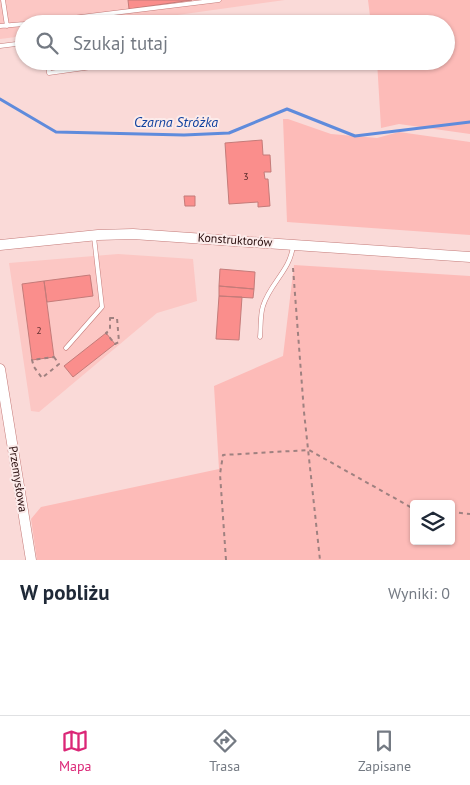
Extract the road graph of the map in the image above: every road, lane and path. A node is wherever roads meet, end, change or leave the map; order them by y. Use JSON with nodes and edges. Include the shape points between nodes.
{"nodes":[{"id":1,"x":3,"y":0,"type":"edge"},
{"id":2,"x":219,"y":0,"type":"edge"},
{"id":3,"x":97,"y":15,"type":"edge"},
{"id":4,"x":15,"y":25,"type":"edge"},
{"id":5,"x":0,"y":26,"type":"edge"},
{"id":6,"x":7,"y":26,"type":"junction"},
{"id":7,"x":15,"y":44,"type":"edge"},
{"id":8,"x":0,"y":46,"type":"edge"},
{"id":9,"x":49,"y":70,"type":"edge"},
{"id":10,"x":70,"y":70,"type":"edge"},
{"id":11,"x":94,"y":235,"type":"junction"},
{"id":12,"x":294,"y":244,"type":"junction"},
{"id":13,"x":0,"y":245,"type":"edge"},
{"id":14,"x":470,"y":257,"type":"edge"},
{"id":15,"x":292,"y":261,"type":"junction"},
{"id":16,"x":106,"y":333,"type":"joint"},
{"id":17,"x":260,"y":337,"type":"dead end"},
{"id":18,"x":66,"y":348,"type":"dead end"},
{"id":19,"x":32,"y":360,"type":"joint"},
{"id":20,"x":0,"y":369,"type":"edge"},
{"id":21,"x":309,"y":450,"type":"junction"},
{"id":22,"x":410,"y":507,"type":"edge"},
{"id":23,"x":455,"y":512,"type":"edge"},
{"id":24,"x":470,"y":514,"type":"edge"},
{"id":25,"x":30,"y":560,"type":"edge"},
{"id":26,"x":226,"y":560,"type":"edge"},
{"id":27,"x":320,"y":560,"type":"edge"}],
"edges":[{"from":1,"to":6,"type":"lane"},
{"from":2,"to":3,"type":"lane"},
{"from":4,"to":6,"type":"lane"},
{"from":5,"to":6,"type":"lane"},
{"from":7,"to":8,"type":"lane"},
{"from":9,"to":10,"type":"lane","via":[[49,73]]},
{"from":11,"to":12,"type":"street","name":"Konstruktorów","via":[[133,234]]},
{"from":11,"to":13,"type":"street","name":"Konstruktorów"},
{"from":11,"to":18,"type":"lane","via":[[102,308]]},
{"from":12,"to":14,"type":"street","name":"Konstruktorów"},
{"from":12,"to":15,"type":"lane"},
{"from":15,"to":17,"type":"lane","via":[[270,290],[263,307]]},
{"from":15,"to":21,"type":"path"},
{"from":16,"to":16,"type":"path","via":[[110,330],[110,318],[117,318],[119,342],[115,344]]},
{"from":19,"to":19,"type":"path","via":[[42,378],[58,364],[54,357]]},
{"from":20,"to":25,"type":"street","name":"Przemysłowa"},
{"from":21,"to":22,"type":"path"},
{"from":21,"to":26,"type":"path","via":[[223,455],[220,474]]},
{"from":21,"to":27,"type":"path"},
{"from":23,"to":24,"type":"path"}]}
